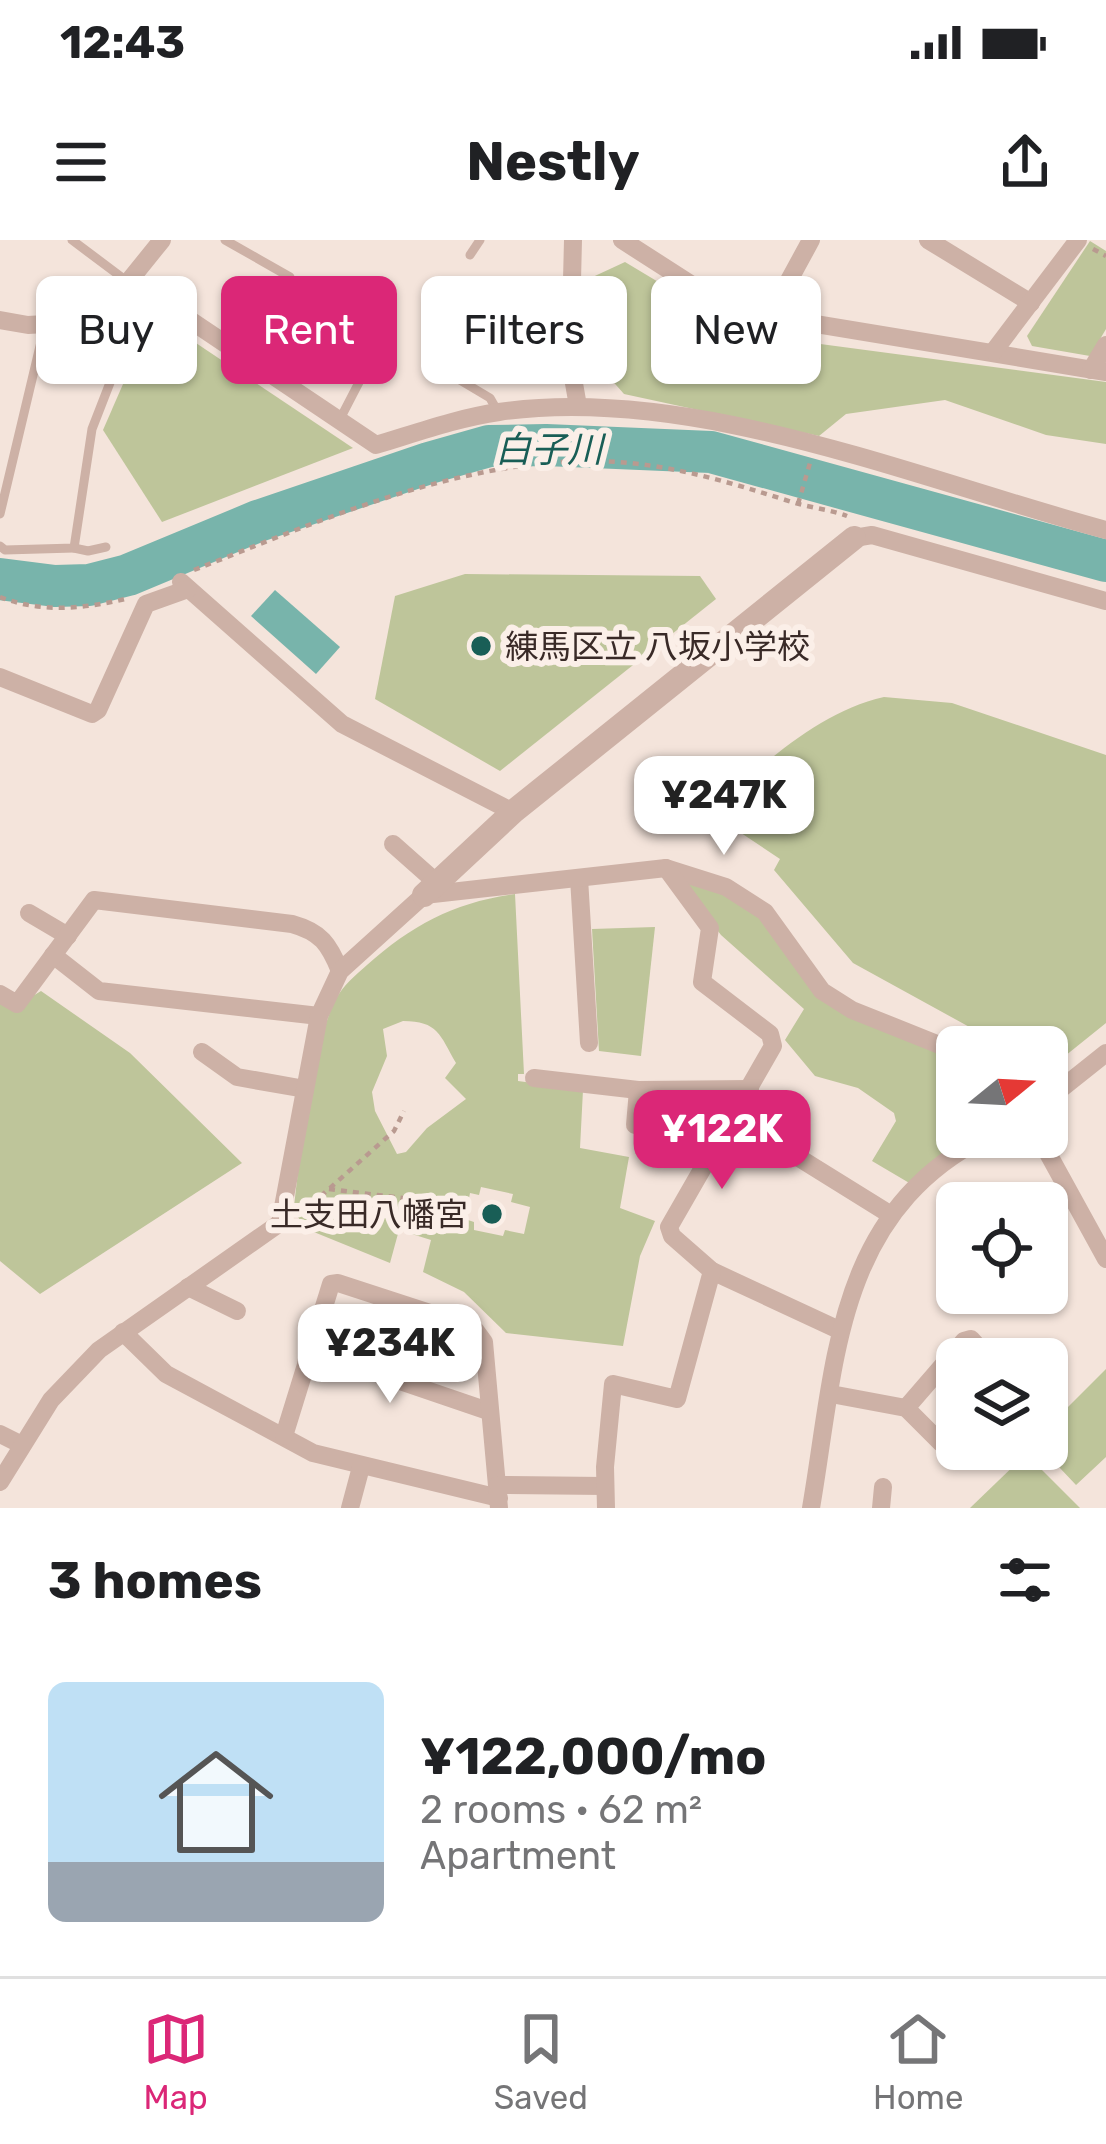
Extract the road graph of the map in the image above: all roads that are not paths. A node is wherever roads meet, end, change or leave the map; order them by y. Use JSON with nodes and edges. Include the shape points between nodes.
{"nodes":[{"id":1,"x":72,"y":240,"type":"edge"},
{"id":2,"x":162,"y":240,"type":"edge"},
{"id":3,"x":225,"y":240,"type":"edge"},
{"id":4,"x":480,"y":240,"type":"edge"},
{"id":5,"x":573,"y":240,"type":"edge"},
{"id":6,"x":622,"y":240,"type":"edge"},
{"id":7,"x":811,"y":240,"type":"edge"},
{"id":8,"x":928,"y":240,"type":"edge"},
{"id":9,"x":1078,"y":240,"type":"edge"},
{"id":10,"x":470,"y":255,"type":"dead end"},
{"id":11,"x":119,"y":276,"type":"edge"},
{"id":12,"x":134,"y":276,"type":"edge"},
{"id":13,"x":288,"y":276,"type":"edge"},
{"id":14,"x":678,"y":276,"type":"edge"},
{"id":15,"x":791,"y":276,"type":"edge"},
{"id":16,"x":1031,"y":302,"type":"junction"},
{"id":17,"x":0,"y":320,"type":"edge"},
{"id":18,"x":197,"y":323,"type":"edge"},
{"id":19,"x":36,"y":324,"type":"edge"},
{"id":20,"x":821,"y":324,"type":"edge"},
{"id":21,"x":1106,"y":345,"type":"edge"},
{"id":22,"x":994,"y":351,"type":"junction"},
{"id":23,"x":36,"y":363,"type":"edge"},
{"id":24,"x":1099,"y":371,"type":"edge"},
{"id":25,"x":110,"y":384,"type":"edge"},
{"id":26,"x":359,"y":384,"type":"edge"},
{"id":27,"x":466,"y":384,"type":"edge"},
{"id":28,"x":578,"y":406,"type":"junction"},
{"id":29,"x":498,"y":412,"type":"junction"},
{"id":30,"x":339,"y":421,"type":"junction"},
{"id":31,"x":0,"y":514,"type":"edge"},
{"id":32,"x":1106,"y":530,"type":"edge"},
{"id":33,"x":854,"y":538,"type":"joint"},
{"id":34,"x":0,"y":546,"type":"edge"},
{"id":35,"x":106,"y":547,"type":"dead end"},
{"id":36,"x":74,"y":548,"type":"junction"},
{"id":37,"x":1106,"y":601,"type":"edge"},
{"id":38,"x":0,"y":676,"type":"edge"},
{"id":39,"x":514,"y":812,"type":"junction"},
{"id":40,"x":393,"y":844,"type":"dead end"},
{"id":41,"x":666,"y":868,"type":"junction"},
{"id":42,"x":579,"y":878,"type":"junction"},
{"id":43,"x":431,"y":889,"type":"junction"},
{"id":44,"x":29,"y":913,"type":"dead end"},
{"id":45,"x":68,"y":936,"type":"junction"},
{"id":46,"x":53,"y":956,"type":"junction"},
{"id":47,"x":340,"y":970,"type":"junction"},
{"id":48,"x":0,"y":994,"type":"edge"},
{"id":49,"x":319,"y":1016,"type":"junction"},
{"id":50,"x":589,"y":1043,"type":"dead end"},
{"id":51,"x":936,"y":1043,"type":"edge"},
{"id":52,"x":202,"y":1052,"type":"dead end"},
{"id":53,"x":1106,"y":1053,"type":"edge"},
{"id":54,"x":534,"y":1078,"type":"dead end"},
{"id":55,"x":1068,"y":1083,"type":"edge"},
{"id":56,"x":750,"y":1089,"type":"junction"},
{"id":57,"x":305,"y":1090,"type":"junction"},
{"id":58,"x":638,"y":1090,"type":"junction"},
{"id":59,"x":735,"y":1118,"type":"junction"},
{"id":60,"x":635,"y":1126,"type":"dead end"},
{"id":61,"x":953,"y":1158,"type":"edge"},
{"id":62,"x":1051,"y":1158,"type":"edge"},
{"id":63,"x":891,"y":1215,"type":"junction"},
{"id":64,"x":1106,"y":1259,"type":"edge"},
{"id":65,"x":712,"y":1271,"type":"junction"},
{"id":66,"x":188,"y":1286,"type":"junction"},
{"id":67,"x":237,"y":1311,"type":"dead end"},
{"id":68,"x":839,"y":1330,"type":"junction"},
{"id":69,"x":123,"y":1332,"type":"junction"},
{"id":70,"x":309,"y":1350,"type":"junction"},
{"id":71,"x":936,"y":1373,"type":"edge"},
{"id":72,"x":831,"y":1394,"type":"junction"},
{"id":73,"x":906,"y":1408,"type":"junction"},
{"id":74,"x":488,"y":1411,"type":"junction"},
{"id":75,"x":0,"y":1434,"type":"edge"},
{"id":76,"x":284,"y":1436,"type":"junction"},
{"id":77,"x":936,"y":1438,"type":"edge"},
{"id":78,"x":22,"y":1444,"type":"junction"},
{"id":79,"x":361,"y":1467,"type":"junction"},
{"id":80,"x":0,"y":1482,"type":"edge"},
{"id":81,"x":605,"y":1486,"type":"junction"},
{"id":82,"x":883,"y":1487,"type":"dead end"},
{"id":83,"x":498,"y":1497,"type":"edge"},
{"id":84,"x":350,"y":1508,"type":"edge"},
{"id":85,"x":606,"y":1508,"type":"edge"},
{"id":86,"x":811,"y":1508,"type":"edge"},
{"id":87,"x":880,"y":1508,"type":"edge"}],
"edges":[{"from":1,"to":11,"type":"lane"},
{"from":2,"to":12,"type":"street"},
{"from":3,"to":13,"type":"lane"},
{"from":4,"to":10,"type":"lane"},
{"from":5,"to":28,"type":"street","via":[[570,361]]},
{"from":6,"to":14,"type":"street"},
{"from":7,"to":15,"type":"street"},
{"from":8,"to":16,"type":"street"},
{"from":9,"to":16,"type":"street"},
{"from":16,"to":22,"type":"street"},
{"from":17,"to":19,"type":"street"},
{"from":18,"to":30,"type":"street"},
{"from":20,"to":22,"type":"street"},
{"from":21,"to":24,"type":"street"},
{"from":22,"to":24,"type":"street"},
{"from":23,"to":31,"type":"lane"},
{"from":25,"to":36,"type":"lane","via":[[92,429]]},
{"from":26,"to":30,"type":"lane"},
{"from":27,"to":29,"type":"lane"},
{"from":28,"to":29,"type":"street"},
{"from":28,"to":32,"type":"street","via":[[752,428]]},
{"from":29,"to":30,"type":"street","via":[[376,445]]},
{"from":33,"to":37,"type":"street","via":[[872,535]]},
{"from":33,"to":39,"type":"street"},
{"from":34,"to":36,"type":"lane"},
{"from":35,"to":36,"type":"lane"},
{"from":38,"to":39,"type":"street","via":[[92,714],[146,604],[185,585],[342,724]]},
{"from":39,"to":43,"type":"street"},
{"from":40,"to":43,"type":"street"},
{"from":41,"to":42,"type":"street"},
{"from":41,"to":51,"type":"street","via":[[726,886],[765,912],[822,991]]},
{"from":41,"to":56,"type":"street","via":[[710,928],[702,982],[770,1034],[773,1046]]},
{"from":42,"to":43,"type":"street"},
{"from":42,"to":50,"type":"street"},
{"from":43,"to":47,"type":"street"},
{"from":44,"to":45,"type":"street"},
{"from":45,"to":46,"type":"street"},
{"from":45,"to":47,"type":"street","via":[[94,899],[315,930]]},
{"from":46,"to":48,"type":"street","via":[[17,1004]]},
{"from":46,"to":49,"type":"street","via":[[99,992]]},
{"from":47,"to":49,"type":"street"},
{"from":49,"to":57,"type":"street"},
{"from":52,"to":57,"type":"street","via":[[237,1077]]},
{"from":53,"to":55,"type":"street"},
{"from":54,"to":58,"type":"street"},
{"from":56,"to":58,"type":"street"},
{"from":56,"to":59,"type":"street"},
{"from":57,"to":66,"type":"street","via":[[280,1222]]},
{"from":58,"to":60,"type":"street"},
{"from":59,"to":63,"type":"street"},
{"from":59,"to":65,"type":"street","via":[[669,1227]]},
{"from":61,"to":63,"type":"street"},
{"from":62,"to":64,"type":"street"},
{"from":63,"to":68,"type":"street"},
{"from":65,"to":68,"type":"street"},
{"from":65,"to":81,"type":"street","via":[[677,1399],[613,1384]]},
{"from":66,"to":67,"type":"street"},
{"from":66,"to":69,"type":"street"},
{"from":68,"to":72,"type":"street"},
{"from":69,"to":76,"type":"street","via":[[166,1374]]},
{"from":69,"to":78,"type":"street","via":[[51,1400]]},
{"from":70,"to":74,"type":"street"},
{"from":70,"to":74,"type":"street","via":[[326,1291],[338,1283],[473,1328],[484,1342]]},
{"from":70,"to":76,"type":"street"},
{"from":71,"to":73,"type":"street"},
{"from":72,"to":73,"type":"street"},
{"from":72,"to":86,"type":"street"},
{"from":73,"to":77,"type":"street"},
{"from":74,"to":83,"type":"street"},
{"from":75,"to":78,"type":"street"},
{"from":76,"to":79,"type":"street"},
{"from":78,"to":80,"type":"street"},
{"from":79,"to":83,"type":"street"},
{"from":79,"to":84,"type":"street"},
{"from":81,"to":83,"type":"street"},
{"from":81,"to":85,"type":"street"},
{"from":82,"to":87,"type":"street"}]}
